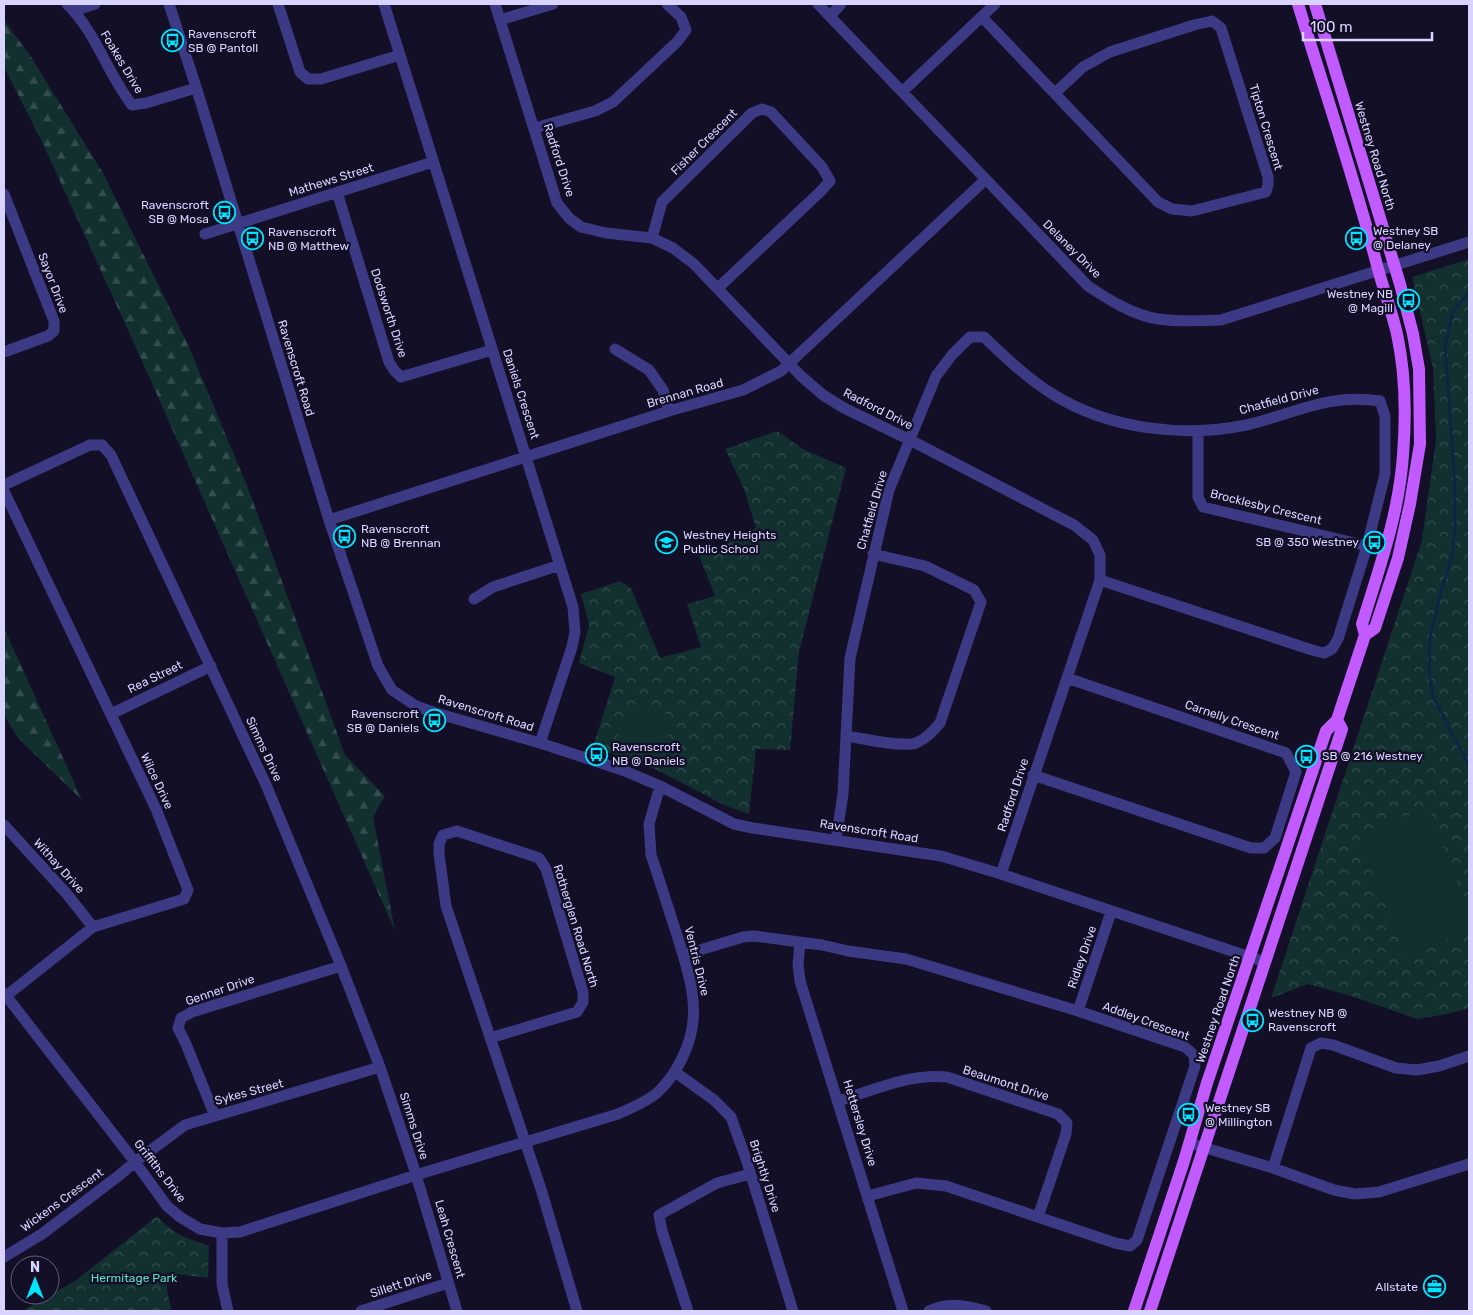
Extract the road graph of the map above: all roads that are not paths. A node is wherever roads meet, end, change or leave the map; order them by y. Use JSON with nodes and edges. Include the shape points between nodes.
{"nodes":[{"id":1,"x":95,"y":4,"type":"edge"},
{"id":2,"x":168,"y":4,"type":"edge"},
{"id":3,"x":278,"y":4,"type":"edge"},
{"id":4,"x":384,"y":4,"type":"edge"},
{"id":5,"x":495,"y":4,"type":"edge"},
{"id":6,"x":553,"y":4,"type":"edge"},
{"id":7,"x":667,"y":4,"type":"edge"},
{"id":8,"x":818,"y":4,"type":"edge"},
{"id":9,"x":841,"y":4,"type":"edge"},
{"id":10,"x":995,"y":4,"type":"edge"},
{"id":11,"x":1298,"y":4,"type":"edge"},
{"id":12,"x":1315,"y":4,"type":"edge"},
{"id":13,"x":70,"y":7,"type":"edge"},
{"id":14,"x":830,"y":16,"type":"junction"},
{"id":15,"x":982,"y":17,"type":"junction"},
{"id":16,"x":500,"y":20,"type":"junction"},
{"id":17,"x":400,"y":55,"type":"junction"},
{"id":18,"x":196,"y":88,"type":"junction"},
{"id":19,"x":903,"y":91,"type":"junction"},
{"id":20,"x":1054,"y":94,"type":"junction"},
{"id":21,"x":535,"y":128,"type":"junction"},
{"id":22,"x":434,"y":162,"type":"junction"},
{"id":23,"x":985,"y":180,"type":"junction"},
{"id":24,"x":337,"y":192,"type":"junction"},
{"id":25,"x":4,"y":194,"type":"edge"},
{"id":26,"x":237,"y":223,"type":"junction"},
{"id":27,"x":205,"y":234,"type":"dead end"},
{"id":28,"x":652,"y":238,"type":"junction"},
{"id":29,"x":1469,"y":242,"type":"edge"},
{"id":30,"x":1387,"y":268,"type":"junction"},
{"id":31,"x":718,"y":288,"type":"junction"},
{"id":32,"x":615,"y":349,"type":"dead end"},
{"id":33,"x":492,"y":350,"type":"junction"},
{"id":34,"x":4,"y":352,"type":"edge"},
{"id":35,"x":790,"y":364,"type":"junction"},
{"id":36,"x":669,"y":411,"type":"junction"},
{"id":37,"x":1198,"y":431,"type":"junction"},
{"id":38,"x":910,"y":440,"type":"junction"},
{"id":39,"x":527,"y":456,"type":"junction"},
{"id":40,"x":4,"y":485,"type":"edge"},
{"id":41,"x":4,"y":491,"type":"edge"},
{"id":42,"x":329,"y":520,"type":"junction"},
{"id":43,"x":1367,"y":546,"type":"junction"},
{"id":44,"x":873,"y":554,"type":"junction"},
{"id":45,"x":560,"y":565,"type":"junction"},
{"id":46,"x":1100,"y":580,"type":"junction"},
{"id":47,"x":474,"y":599,"type":"dead end"},
{"id":48,"x":211,"y":666,"type":"junction"},
{"id":49,"x":1066,"y":678,"type":"junction"},
{"id":50,"x":111,"y":714,"type":"junction"},
{"id":51,"x":1337,"y":720,"type":"junction"},
{"id":52,"x":846,"y":736,"type":"junction"},
{"id":53,"x":540,"y":743,"type":"junction"},
{"id":54,"x":1033,"y":775,"type":"junction"},
{"id":55,"x":660,"y":786,"type":"junction"},
{"id":56,"x":4,"y":825,"type":"edge"},
{"id":57,"x":836,"y":840,"type":"junction"},
{"id":58,"x":1001,"y":874,"type":"junction"},
{"id":59,"x":1111,"y":912,"type":"junction"},
{"id":60,"x":93,"y":927,"type":"junction"},
{"id":61,"x":800,"y":942,"type":"junction"},
{"id":62,"x":683,"y":955,"type":"junction"},
{"id":63,"x":1250,"y":958,"type":"junction"},
{"id":64,"x":1265,"y":962,"type":"junction"},
{"id":65,"x":341,"y":966,"type":"junction"},
{"id":66,"x":5,"y":995,"type":"edge"},
{"id":67,"x":1078,"y":1011,"type":"junction"},
{"id":68,"x":490,"y":1038,"type":"junction"},
{"id":69,"x":1469,"y":1056,"type":"edge"},
{"id":70,"x":380,"y":1067,"type":"junction"},
{"id":71,"x":675,"y":1072,"type":"junction"},
{"id":72,"x":838,"y":1101,"type":"junction"},
{"id":73,"x":215,"y":1116,"type":"junction"},
{"id":74,"x":525,"y":1142,"type":"junction"},
{"id":75,"x":1189,"y":1143,"type":"junction"},
{"id":76,"x":1203,"y":1148,"type":"junction"},
{"id":77,"x":135,"y":1162,"type":"junction"},
{"id":78,"x":1469,"y":1164,"type":"edge"},
{"id":79,"x":1272,"y":1168,"type":"junction"},
{"id":80,"x":750,"y":1174,"type":"junction"},
{"id":81,"x":416,"y":1175,"type":"junction"},
{"id":82,"x":868,"y":1196,"type":"junction"},
{"id":83,"x":1166,"y":1214,"type":"junction"},
{"id":84,"x":1038,"y":1216,"type":"junction"},
{"id":85,"x":1180,"y":1218,"type":"junction"},
{"id":86,"x":222,"y":1233,"type":"junction"},
{"id":87,"x":4,"y":1257,"type":"edge"},
{"id":88,"x":448,"y":1284,"type":"junction"},
{"id":89,"x":228,"y":1311,"type":"edge"},
{"id":90,"x":361,"y":1311,"type":"edge"},
{"id":91,"x":457,"y":1311,"type":"edge"},
{"id":92,"x":577,"y":1311,"type":"edge"},
{"id":93,"x":688,"y":1311,"type":"edge"},
{"id":94,"x":793,"y":1311,"type":"edge"},
{"id":95,"x":903,"y":1311,"type":"edge"},
{"id":96,"x":929,"y":1311,"type":"edge"},
{"id":97,"x":986,"y":1311,"type":"edge"},
{"id":98,"x":1134,"y":1311,"type":"edge"},
{"id":99,"x":1150,"y":1311,"type":"edge"}],
"edges":[{"from":1,"to":13,"type":"street"},
{"from":2,"to":18,"type":"street","name":"Ravenscroft Road"},
{"from":3,"to":17,"type":"street","via":[[300,72],[308,80]]},
{"from":4,"to":17,"type":"street","name":"Daniels Crescent"},
{"from":5,"to":16,"type":"street","name":"Radford Drive"},
{"from":6,"to":16,"type":"street"},
{"from":7,"to":21,"type":"street","via":[[680,17],[686,30],[670,49],[613,102],[595,111]]},
{"from":8,"to":14,"type":"street","name":"Delaney Drive"},
{"from":9,"to":14,"type":"street"},
{"from":10,"to":15,"type":"street"},
{"from":11,"to":30,"type":"main road","name":"Westney Road North","via":[[1359,200]]},
{"from":12,"to":30,"type":"main road","name":"Westney Road North"},
{"from":13,"to":18,"type":"street","name":"Foakes Drive","via":[[99,48],[122,93],[132,105]]},
{"from":14,"to":19,"type":"street","name":"Delaney Drive"},
{"from":15,"to":19,"type":"street"},
{"from":15,"to":20,"type":"street","name":"Tipton Crescent"},
{"from":16,"to":21,"type":"street","name":"Radford Drive"},
{"from":17,"to":22,"type":"street","name":"Daniels Crescent"},
{"from":18,"to":26,"type":"street","name":"Ravenscroft Road"},
{"from":19,"to":23,"type":"street","name":"Delaney Drive"},
{"from":20,"to":20,"type":"street","name":"Tipton Crescent","via":[[1158,202],[1172,209],[1192,211],[1266,192],[1268,177],[1221,28],[1212,21],[1110,52],[1083,67]]},
{"from":21,"to":28,"type":"street","name":"Radford Drive","via":[[557,203],[569,218],[581,227]]},
{"from":22,"to":24,"type":"street","name":"Mathews Street"},
{"from":22,"to":33,"type":"street","name":"Daniels Crescent"},
{"from":23,"to":30,"type":"street","name":"Delaney Drive","via":[[1088,286],[1116,303],[1157,319],[1221,320]]},
{"from":23,"to":35,"type":"street","name":"Brennan Road"},
{"from":24,"to":26,"type":"street","name":"Mathews Street"},
{"from":24,"to":33,"type":"street","name":"Dodsworth Drive","via":[[389,362],[397,374],[401,378]]},
{"from":25,"to":34,"type":"street","name":"Sayor Drive","via":[[54,321],[54,331]]},
{"from":26,"to":27,"type":"street","name":"Mathews Street"},
{"from":26,"to":42,"type":"street","name":"Ravenscroft Road"},
{"from":28,"to":31,"type":"street","name":"Radford Drive","via":[[673,248]]},
{"from":28,"to":31,"type":"street","name":"Fisher Crescent","via":[[662,202],[752,113],[771,112],[830,180]]},
{"from":29,"to":30,"type":"street","name":"Delaney Drive"},
{"from":30,"to":51,"type":"main road","name":"Westney Road North","via":[[1413,334],[1419,369],[1420,444],[1398,558],[1375,628],[1365,635]]},
{"from":31,"to":35,"type":"street","name":"Radford Drive"},
{"from":32,"to":36,"type":"street","via":[[649,370],[662,390]]},
{"from":33,"to":39,"type":"street","name":"Daniels Crescent"},
{"from":35,"to":36,"type":"street","name":"Brennan Road","via":[[743,390]]},
{"from":35,"to":38,"type":"street","name":"Radford Drive","via":[[823,395]]},
{"from":36,"to":39,"type":"street","name":"Brennan Road"},
{"from":37,"to":38,"type":"street","name":"Chatfield Drive","via":[[1143,426],[1079,408],[1055,396],[1020,371],[984,337],[970,337],[936,376]]},
{"from":37,"to":43,"type":"street","name":"Brocklesby Crescent","via":[[1198,497],[1203,507]]},
{"from":37,"to":43,"type":"street","name":"Chatfield Drive","via":[[1246,425],[1324,402],[1380,401],[1385,416],[1385,474]]},
{"from":38,"to":44,"type":"street","name":"Chatfield Drive","via":[[889,490]]},
{"from":38,"to":46,"type":"street","name":"Radford Drive","via":[[1074,525],[1093,540],[1100,555]]},
{"from":39,"to":42,"type":"street","name":"Brennan Road"},
{"from":39,"to":45,"type":"street","name":"Daniels Crescent"},
{"from":40,"to":48,"type":"street","name":"Simms Drive","via":[[90,445],[102,445],[111,455]]},
{"from":41,"to":50,"type":"street","name":"Wilce Drive"},
{"from":42,"to":53,"type":"street","name":"Ravenscroft Road","via":[[378,666],[392,690],[416,706]]},
{"from":43,"to":46,"type":"street","name":"Chatfield Drive","via":[[1338,639],[1332,649],[1324,653]]},
{"from":44,"to":52,"type":"street","name":"Chatfield Drive","via":[[850,658]]},
{"from":44,"to":52,"type":"street","via":[[925,566],[974,590],[981,602],[940,723],[928,736],[914,744]]},
{"from":45,"to":47,"type":"street","via":[[493,587]]},
{"from":45,"to":53,"type":"street","name":"Daniels Crescent","via":[[573,607],[575,632]]},
{"from":46,"to":49,"type":"street","name":"Radford Drive"},
{"from":48,"to":50,"type":"street","name":"Rea Street"},
{"from":48,"to":65,"type":"street","name":"Simms Drive","via":[[267,787]]},
{"from":49,"to":54,"type":"street","name":"Radford Drive"},
{"from":49,"to":54,"type":"street","name":"Carnelly Crescent","via":[[1286,753],[1296,772],[1275,838],[1264,848],[1251,848]]},
{"from":50,"to":60,"type":"street","name":"Wilce Drive","via":[[156,809],[188,890],[184,899]]},
{"from":51,"to":63,"type":"main road","name":"Westney Road North","via":[[1326,731]]},
{"from":51,"to":64,"type":"main road","name":"Westney Road North","via":[[1342,728]]},
{"from":52,"to":57,"type":"street","name":"Chatfield Drive"},
{"from":53,"to":55,"type":"street","name":"Ravenscroft Road"},
{"from":54,"to":58,"type":"street","name":"Radford Drive"},
{"from":55,"to":57,"type":"street","name":"Ravenscroft Road","via":[[734,824]]},
{"from":55,"to":62,"type":"street","name":"Ventris Drive","via":[[649,824],[651,855]]},
{"from":56,"to":60,"type":"street","name":"Withay Drive"},
{"from":57,"to":58,"type":"street","name":"Ravenscroft Road","via":[[941,856]]},
{"from":58,"to":59,"type":"street","name":"Ravenscroft Road"},
{"from":59,"to":63,"type":"street","name":"Ravenscroft Road"},
{"from":59,"to":67,"type":"street","name":"Ridley Drive"},
{"from":60,"to":66,"type":"street","name":"Wilce Drive"},
{"from":61,"to":62,"type":"street","name":"Addley Crescent","via":[[743,937]]},
{"from":61,"to":67,"type":"street","name":"Addley Crescent","via":[[906,959]]},
{"from":61,"to":72,"type":"street","name":"Hettersley Drive","via":[[800,981]]},
{"from":62,"to":71,"type":"street","name":"Ventris Drive","via":[[693,999],[693,1022]]},
{"from":63,"to":64,"type":"street","name":"Ravenscroft Road"},
{"from":63,"to":75,"type":"main road","name":"Westney Road North"},
{"from":64,"to":76,"type":"main road","name":"Westney Road North"},
{"from":65,"to":70,"type":"street","name":"Simms Drive"},
{"from":65,"to":73,"type":"street","name":"Genner Drive","via":[[181,1018],[178,1028]]},
{"from":66,"to":77,"type":"street","name":"Griffiths Drive"},
{"from":67,"to":84,"type":"street","name":"Addley Crescent","via":[[1185,1047],[1194,1055],[1195,1066],[1138,1240],[1130,1246],[1115,1243]]},
{"from":68,"to":68,"type":"street","name":"Rotherglen Road North","via":[[577,1012],[583,1002],[583,992],[546,869],[539,858],[457,831],[443,835],[439,844],[446,906]]},
{"from":68,"to":74,"type":"street","name":"Rotherglen Road North"},
{"from":69,"to":79,"type":"street","via":[[1417,1070],[1396,1068],[1333,1045],[1321,1043],[1311,1048]]},
{"from":70,"to":73,"type":"street","name":"Sykes Street"},
{"from":70,"to":81,"type":"street","name":"Simms Drive"},
{"from":71,"to":74,"type":"street","name":"Ventris Drive","via":[[658,1092],[640,1104],[618,1114]]},
{"from":71,"to":80,"type":"street","name":"Brightly Drive","via":[[714,1100],[730,1117]]},
{"from":72,"to":82,"type":"street","name":"Hettersley Drive"},
{"from":72,"to":84,"type":"street","name":"Beaumont Drive","via":[[915,1077],[934,1076],[1058,1114],[1067,1123],[1066,1134]]},
{"from":73,"to":77,"type":"street","name":"Sykes Street","via":[[186,1125]]},
{"from":74,"to":81,"type":"street","name":"Ventris Drive"},
{"from":74,"to":92,"type":"street","name":"Rotherglen Road North"},
{"from":75,"to":76,"type":"street"},
{"from":75,"to":83,"type":"main road","name":"Westney Road North"},
{"from":76,"to":79,"type":"street"},
{"from":76,"to":85,"type":"main road","name":"Westney Road North"},
{"from":77,"to":86,"type":"street","name":"Griffiths Drive","via":[[167,1206],[180,1217],[200,1229]]},
{"from":77,"to":87,"type":"street","name":"Wickens Crescent","via":[[42,1234]]},
{"from":78,"to":79,"type":"street","via":[[1380,1192],[1354,1194]]},
{"from":80,"to":93,"type":"street","via":[[717,1183],[659,1215]]},
{"from":80,"to":94,"type":"street","name":"Brightly Drive"},
{"from":81,"to":86,"type":"street","name":"Griffiths Drive","via":[[240,1232]]},
{"from":81,"to":88,"type":"street","name":"Leah Crescent"},
{"from":82,"to":84,"type":"street","name":"Addley Crescent","via":[[916,1183],[946,1186]]},
{"from":82,"to":95,"type":"street","name":"Hettersley Drive"},
{"from":83,"to":85,"type":"main road"},
{"from":83,"to":98,"type":"main road","name":"Westney Road North"},
{"from":85,"to":99,"type":"main road","name":"Westney Road North"},
{"from":86,"to":89,"type":"street","via":[[222,1284]]},
{"from":88,"to":90,"type":"street","name":"Sillett Drive"},
{"from":88,"to":91,"type":"street","name":"Leah Crescent"},
{"from":96,"to":97,"type":"street","via":[[953,1305]]}]}
